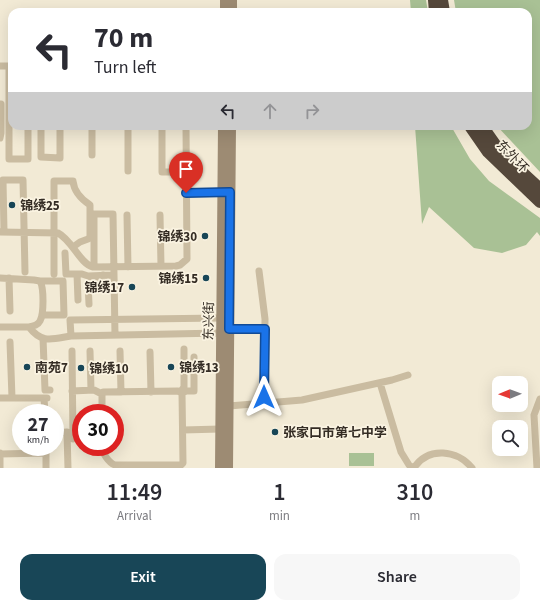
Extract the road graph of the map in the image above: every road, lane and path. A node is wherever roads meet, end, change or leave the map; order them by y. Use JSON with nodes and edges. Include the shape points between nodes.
{"nodes":[{"id":1,"x":1,"y":104,"type":"edge"},
{"id":2,"x":10,"y":130,"type":"edge"},
{"id":3,"x":28,"y":130,"type":"edge"},
{"id":4,"x":41,"y":130,"type":"edge"},
{"id":5,"x":60,"y":130,"type":"edge"},
{"id":6,"x":92,"y":130,"type":"edge"},
{"id":7,"x":128,"y":130,"type":"edge"},
{"id":8,"x":162,"y":130,"type":"edge"},
{"id":9,"x":186,"y":130,"type":"edge"},
{"id":10,"x":223,"y":130,"type":"edge"},
{"id":11,"x":231,"y":130,"type":"edge"},
{"id":12,"x":473,"y":130,"type":"edge"},
{"id":13,"x":485,"y":130,"type":"edge"},
{"id":14,"x":0,"y":138,"type":"edge"},
{"id":15,"x":92,"y":155,"type":"dead end"},
{"id":16,"x":128,"y":171,"type":"dead end"},
{"id":17,"x":186,"y":172,"type":"junction"},
{"id":18,"x":540,"y":189,"type":"edge"},
{"id":19,"x":226,"y":192,"type":"junction"},
{"id":20,"x":186,"y":193,"type":"junction"},
{"id":21,"x":540,"y":202,"type":"edge"},
{"id":22,"x":127,"y":215,"type":"dead end"},
{"id":23,"x":160,"y":215,"type":"dead end"},
{"id":24,"x":2,"y":232,"type":"edge"},
{"id":25,"x":24,"y":232,"type":"junction"},
{"id":26,"x":54,"y":232,"type":"junction"},
{"id":27,"x":73,"y":247,"type":"junction"},
{"id":28,"x":65,"y":253,"type":"dead end"},
{"id":29,"x":161,"y":266,"type":"junction"},
{"id":30,"x":94,"y":267,"type":"junction"},
{"id":31,"x":113,"y":267,"type":"junction"},
{"id":32,"x":128,"y":267,"type":"junction"},
{"id":33,"x":259,"y":271,"type":"dead end"},
{"id":34,"x":25,"y":272,"type":"dead end"},
{"id":35,"x":54,"y":274,"type":"dead end"},
{"id":36,"x":77,"y":274,"type":"junction"},
{"id":37,"x":103,"y":275,"type":"junction"},
{"id":38,"x":113,"y":275,"type":"junction"},
{"id":39,"x":0,"y":278,"type":"edge"},
{"id":40,"x":9,"y":278,"type":"junction"},
{"id":41,"x":40,"y":282,"type":"junction"},
{"id":42,"x":78,"y":300,"type":"dead end"},
{"id":43,"x":89,"y":304,"type":"dead end"},
{"id":44,"x":10,"y":311,"type":"dead end"},
{"id":45,"x":42,"y":315,"type":"junction"},
{"id":46,"x":225,"y":318,"type":"junction"},
{"id":47,"x":114,"y":319,"type":"junction"},
{"id":48,"x":0,"y":327,"type":"edge"},
{"id":49,"x":29,"y":327,"type":"junction"},
{"id":50,"x":265,"y":329,"type":"junction"},
{"id":51,"x":226,"y":332,"type":"junction"},
{"id":52,"x":115,"y":335,"type":"junction"},
{"id":53,"x":71,"y":336,"type":"junction"},
{"id":54,"x":42,"y":338,"type":"junction"},
{"id":55,"x":10,"y":342,"type":"dead end"},
{"id":56,"x":184,"y":349,"type":"dead end"},
{"id":57,"x":72,"y":351,"type":"dead end"},
{"id":58,"x":90,"y":351,"type":"dead end"},
{"id":59,"x":120,"y":351,"type":"dead end"},
{"id":60,"x":150,"y":352,"type":"dead end"},
{"id":61,"x":194,"y":357,"type":"dead end"},
{"id":62,"x":408,"y":375,"type":"dead end"},
{"id":63,"x":380,"y":383,"type":"junction"},
{"id":64,"x":50,"y":390,"type":"dead end"},
{"id":65,"x":91,"y":390,"type":"junction"},
{"id":66,"x":72,"y":391,"type":"junction"},
{"id":67,"x":121,"y":392,"type":"junction"},
{"id":68,"x":151,"y":392,"type":"junction"},
{"id":69,"x":182,"y":392,"type":"junction"},
{"id":70,"x":102,"y":394,"type":"junction"},
{"id":71,"x":264,"y":397,"type":"dead end"},
{"id":72,"x":0,"y":398,"type":"edge"},
{"id":73,"x":12,"y":398,"type":"junction"},
{"id":74,"x":540,"y":399,"type":"edge"},
{"id":75,"x":46,"y":404,"type":"edge"},
{"id":76,"x":72,"y":404,"type":"edge"},
{"id":77,"x":102,"y":404,"type":"edge"},
{"id":78,"x":228,"y":406,"type":"junction"},
{"id":79,"x":224,"y":429,"type":"junction"},
{"id":80,"x":183,"y":430,"type":"junction"},
{"id":81,"x":64,"y":432,"type":"edge"},
{"id":82,"x":12,"y":452,"type":"edge"},
{"id":83,"x":0,"y":453,"type":"edge"},
{"id":84,"x":46,"y":456,"type":"edge"},
{"id":85,"x":106,"y":456,"type":"edge"},
{"id":86,"x":185,"y":465,"type":"edge"},
{"id":87,"x":122,"y":467,"type":"edge"},
{"id":88,"x":152,"y":467,"type":"edge"},
{"id":89,"x":160,"y":467,"type":"edge"},
{"id":90,"x":0,"y":468,"type":"edge"},
{"id":91,"x":46,"y":468,"type":"edge"},
{"id":92,"x":68,"y":468,"type":"edge"},
{"id":93,"x":220,"y":468,"type":"edge"},
{"id":94,"x":228,"y":468,"type":"edge"},
{"id":95,"x":414,"y":468,"type":"edge"},
{"id":96,"x":472,"y":468,"type":"edge"},
{"id":97,"x":537,"y":468,"type":"edge"}],
"edges":[{"from":1,"to":14,"type":"street"},
{"from":2,"to":3,"type":"street","via":[[9,159],[28,159]]},
{"from":4,"to":5,"type":"street","via":[[41,157],[47,158],[60,158]]},
{"from":6,"to":15,"type":"street"},
{"from":7,"to":16,"type":"street"},
{"from":8,"to":17,"type":"street","via":[[162,172]]},
{"from":9,"to":17,"type":"street"},
{"from":10,"to":19,"type":"main road","name":"东兴街"},
{"from":11,"to":19,"type":"main road","name":"东兴街"},
{"from":12,"to":21,"type":"highway","name":"东外环","via":[[488,152]]},
{"from":13,"to":18,"type":"highway","via":[[501,152]]},
{"from":17,"to":20,"type":"street"},
{"from":19,"to":20,"type":"street"},
{"from":19,"to":46,"type":"main road","name":"东兴街"},
{"from":20,"to":29,"type":"street","via":[[187,259],[180,265]]},
{"from":22,"to":32,"type":"street"},
{"from":23,"to":29,"type":"street"},
{"from":24,"to":25,"type":"street"},
{"from":24,"to":25,"type":"street","via":[[4,180],[23,180]]},
{"from":25,"to":26,"type":"street"},
{"from":25,"to":34,"type":"street"},
{"from":26,"to":27,"type":"street","via":[[62,235]]},
{"from":26,"to":27,"type":"street","via":[[54,181],[73,181],[78,195],[90,205],[90,237]]},
{"from":26,"to":35,"type":"street"},
{"from":27,"to":30,"type":"street","via":[[87,264]]},
{"from":28,"to":36,"type":"street","via":[[66,274]]},
{"from":29,"to":32,"type":"street"},
{"from":30,"to":31,"type":"street"},
{"from":30,"to":31,"type":"street","via":[[94,214],[113,214]]},
{"from":31,"to":32,"type":"street"},
{"from":31,"to":38,"type":"street"},
{"from":33,"to":50,"type":"street"},
{"from":36,"to":37,"type":"street"},
{"from":36,"to":42,"type":"street"},
{"from":37,"to":38,"type":"street"},
{"from":37,"to":43,"type":"street","via":[[103,282],[88,283]]},
{"from":38,"to":47,"type":"street"},
{"from":39,"to":40,"type":"street"},
{"from":40,"to":41,"type":"street"},
{"from":40,"to":44,"type":"street"},
{"from":41,"to":45,"type":"street"},
{"from":41,"to":45,"type":"street","via":[[63,281],[64,314]]},
{"from":45,"to":49,"type":"street","via":[[36,326]]},
{"from":46,"to":47,"type":"street"},
{"from":46,"to":51,"type":"main road","name":"东兴街"},
{"from":47,"to":52,"type":"street"},
{"from":47,"to":53,"type":"street","via":[[70,320]]},
{"from":48,"to":49,"type":"street"},
{"from":49,"to":54,"type":"street","via":[[38,338]]},
{"from":50,"to":51,"type":"street"},
{"from":50,"to":71,"type":"street"},
{"from":51,"to":52,"type":"street"},
{"from":51,"to":78,"type":"main road","name":"东兴街"},
{"from":51,"to":79,"type":"main road","name":"东兴街"},
{"from":52,"to":53,"type":"street"},
{"from":53,"to":54,"type":"street"},
{"from":54,"to":64,"type":"street","via":[[44,390]]},
{"from":55,"to":73,"type":"street"},
{"from":56,"to":69,"type":"street"},
{"from":57,"to":66,"type":"street"},
{"from":58,"to":65,"type":"street"},
{"from":59,"to":67,"type":"street"},
{"from":60,"to":68,"type":"street"},
{"from":61,"to":69,"type":"street","via":[[194,392]]},
{"from":62,"to":63,"type":"street"},
{"from":63,"to":78,"type":"street","via":[[302,400]]},
{"from":63,"to":95,"type":"street","via":[[400,452]]},
{"from":65,"to":66,"type":"street"},
{"from":65,"to":70,"type":"street"},
{"from":66,"to":76,"type":"street"},
{"from":67,"to":68,"type":"street"},
{"from":67,"to":70,"type":"street"},
{"from":68,"to":69,"type":"street"},
{"from":69,"to":80,"type":"street"},
{"from":70,"to":77,"type":"street"},
{"from":72,"to":73,"type":"street"},
{"from":73,"to":75,"type":"street","via":[[46,398]]},
{"from":74,"to":97,"type":"street","via":[[534,415]]},
{"from":78,"to":79,"type":"main road","name":"东兴街"},
{"from":79,"to":80,"type":"street"},
{"from":79,"to":93,"type":"main road","name":"东兴街"},
{"from":79,"to":94,"type":"main road","name":"东兴街"},
{"from":80,"to":86,"type":"street"},
{"from":81,"to":92,"type":"street","via":[[67,432]]},
{"from":82,"to":83,"type":"street"},
{"from":83,"to":90,"type":"street"},
{"from":84,"to":91,"type":"street"},
{"from":85,"to":87,"type":"street","via":[[111,464]]},
{"from":86,"to":89,"type":"street"},
{"from":87,"to":88,"type":"street"},
{"from":88,"to":89,"type":"street"},
{"from":95,"to":96,"type":"street","via":[[425,458],[436,453],[447,453],[468,462]]}]}
